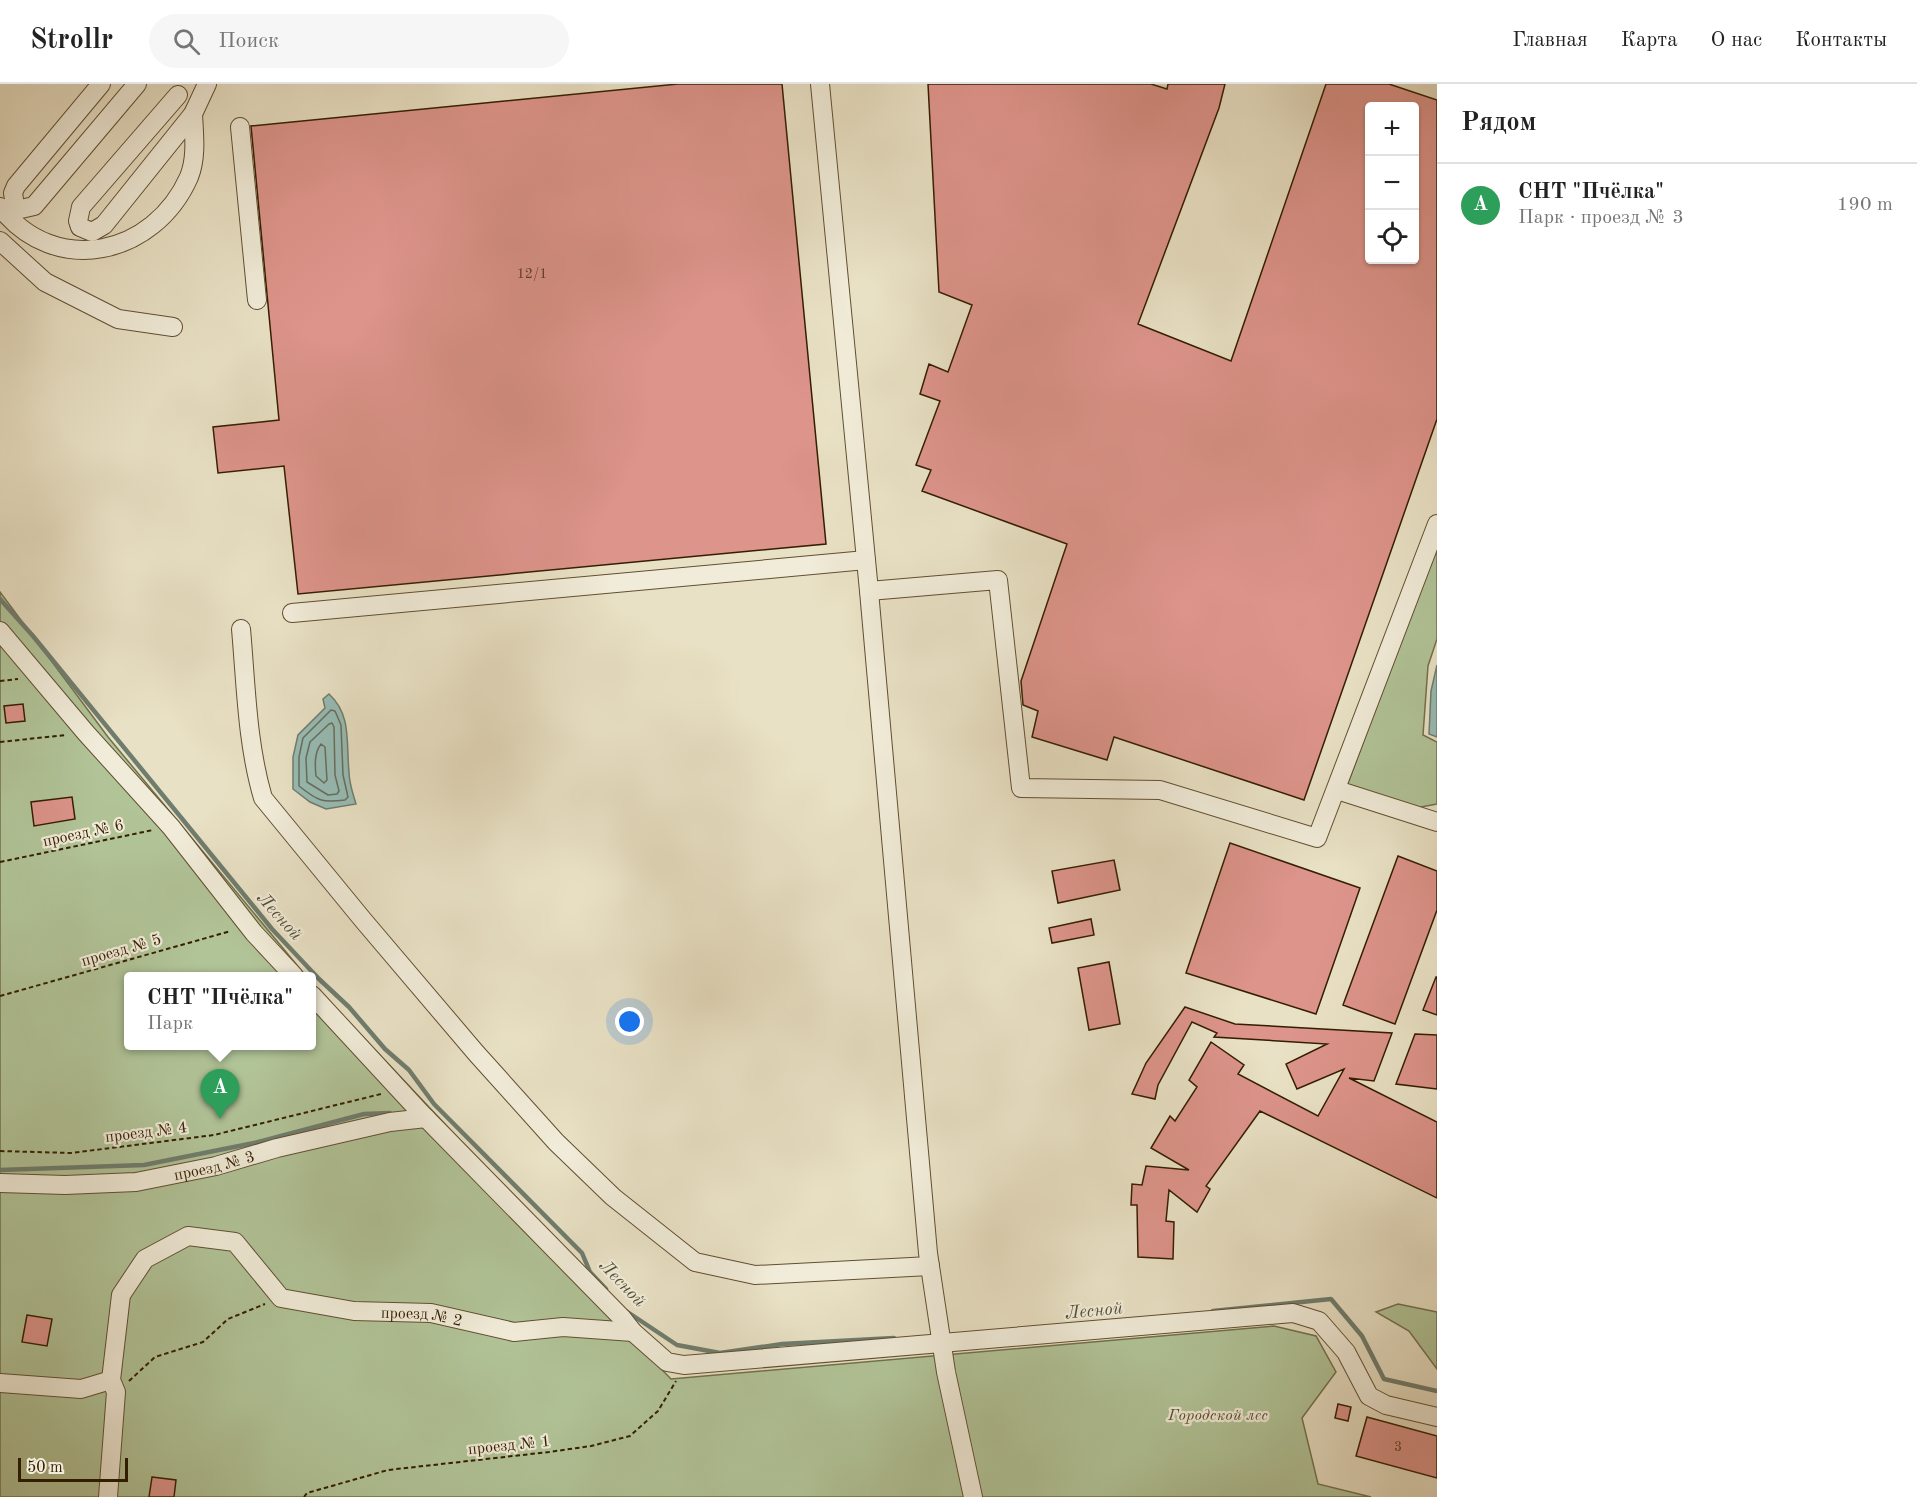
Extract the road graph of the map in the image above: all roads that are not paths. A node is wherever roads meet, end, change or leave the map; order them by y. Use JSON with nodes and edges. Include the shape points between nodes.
{"nodes":[{"id":1,"x":101,"y":84,"type":"edge"},
{"id":2,"x":137,"y":84,"type":"edge"},
{"id":3,"x":207,"y":84,"type":"edge"},
{"id":4,"x":820,"y":84,"type":"edge"},
{"id":5,"x":178,"y":95,"type":"dead end"},
{"id":6,"x":193,"y":114,"type":"junction"},
{"id":7,"x":240,"y":128,"type":"dead end"},
{"id":8,"x":0,"y":207,"type":"edge"},
{"id":9,"x":0,"y":241,"type":"edge"},
{"id":10,"x":257,"y":300,"type":"dead end"},
{"id":11,"x":173,"y":327,"type":"dead end"},
{"id":12,"x":1437,"y":524,"type":"edge"},
{"id":13,"x":866,"y":560,"type":"junction"},
{"id":14,"x":869,"y":591,"type":"junction"},
{"id":15,"x":292,"y":613,"type":"dead end"},
{"id":16,"x":241,"y":629,"type":"dead end"},
{"id":17,"x":0,"y":631,"type":"edge"},
{"id":18,"x":1336,"y":790,"type":"junction"},
{"id":19,"x":1437,"y":822,"type":"edge"},
{"id":20,"x":290,"y":972,"type":"edge"},
{"id":21,"x":316,"y":999,"type":"edge"},
{"id":22,"x":426,"y":1118,"type":"junction"},
{"id":23,"x":0,"y":1183,"type":"edge"},
{"id":24,"x":930,"y":1266,"type":"junction"},
{"id":25,"x":633,"y":1332,"type":"junction"},
{"id":26,"x":942,"y":1344,"type":"junction"},
{"id":27,"x":0,"y":1383,"type":"edge"},
{"id":28,"x":114,"y":1386,"type":"junction"},
{"id":29,"x":1437,"y":1417,"type":"edge"},
{"id":30,"x":108,"y":1497,"type":"edge"},
{"id":31,"x":973,"y":1497,"type":"edge"}],
"edges":[{"from":1,"to":2,"type":"street","via":[[16,186],[15,206],[34,206]]},
{"from":3,"to":6,"type":"street"},
{"from":4,"to":13,"type":"street"},
{"from":5,"to":6,"type":"street","via":[[81,207],[80,227],[92,232],[104,225]]},
{"from":6,"to":8,"type":"street","via":[[195,153],[189,176],[168,209],[132,238],[107,248],[78,251],[52,246],[12,222]]},
{"from":7,"to":10,"type":"street"},
{"from":9,"to":11,"type":"street","via":[[45,282],[118,320]]},
{"from":12,"to":18,"type":"street"},
{"from":13,"to":14,"type":"street"},
{"from":13,"to":15,"type":"street"},
{"from":14,"to":18,"type":"street","via":[[998,580],[1021,788],[1160,790],[1317,838]]},
{"from":14,"to":24,"type":"street"},
{"from":16,"to":24,"type":"street","via":[[250,726],[263,798],[476,1053],[556,1142],[613,1197],[695,1262],[755,1275]]},
{"from":17,"to":20,"type":"street","via":[[171,827]]},
{"from":18,"to":19,"type":"street"},
{"from":21,"to":22,"type":"street"},
{"from":22,"to":23,"type":"street","name":"проезд № 3","via":[[390,1122],[136,1182]]},
{"from":22,"to":25,"type":"street"},
{"from":24,"to":26,"type":"street"},
{"from":25,"to":26,"type":"street","via":[[667,1362],[684,1365]]},
{"from":25,"to":28,"type":"street","name":"проезд № 2","via":[[562,1327],[514,1332],[431,1313],[354,1311],[281,1298],[235,1242],[188,1236],[145,1258],[121,1295]]},
{"from":26,"to":29,"type":"street","via":[[1293,1313],[1319,1321],[1346,1353],[1369,1396],[1386,1405]]},
{"from":26,"to":31,"type":"street"},
{"from":27,"to":28,"type":"street","via":[[81,1389]]},
{"from":28,"to":30,"type":"street"}]}
